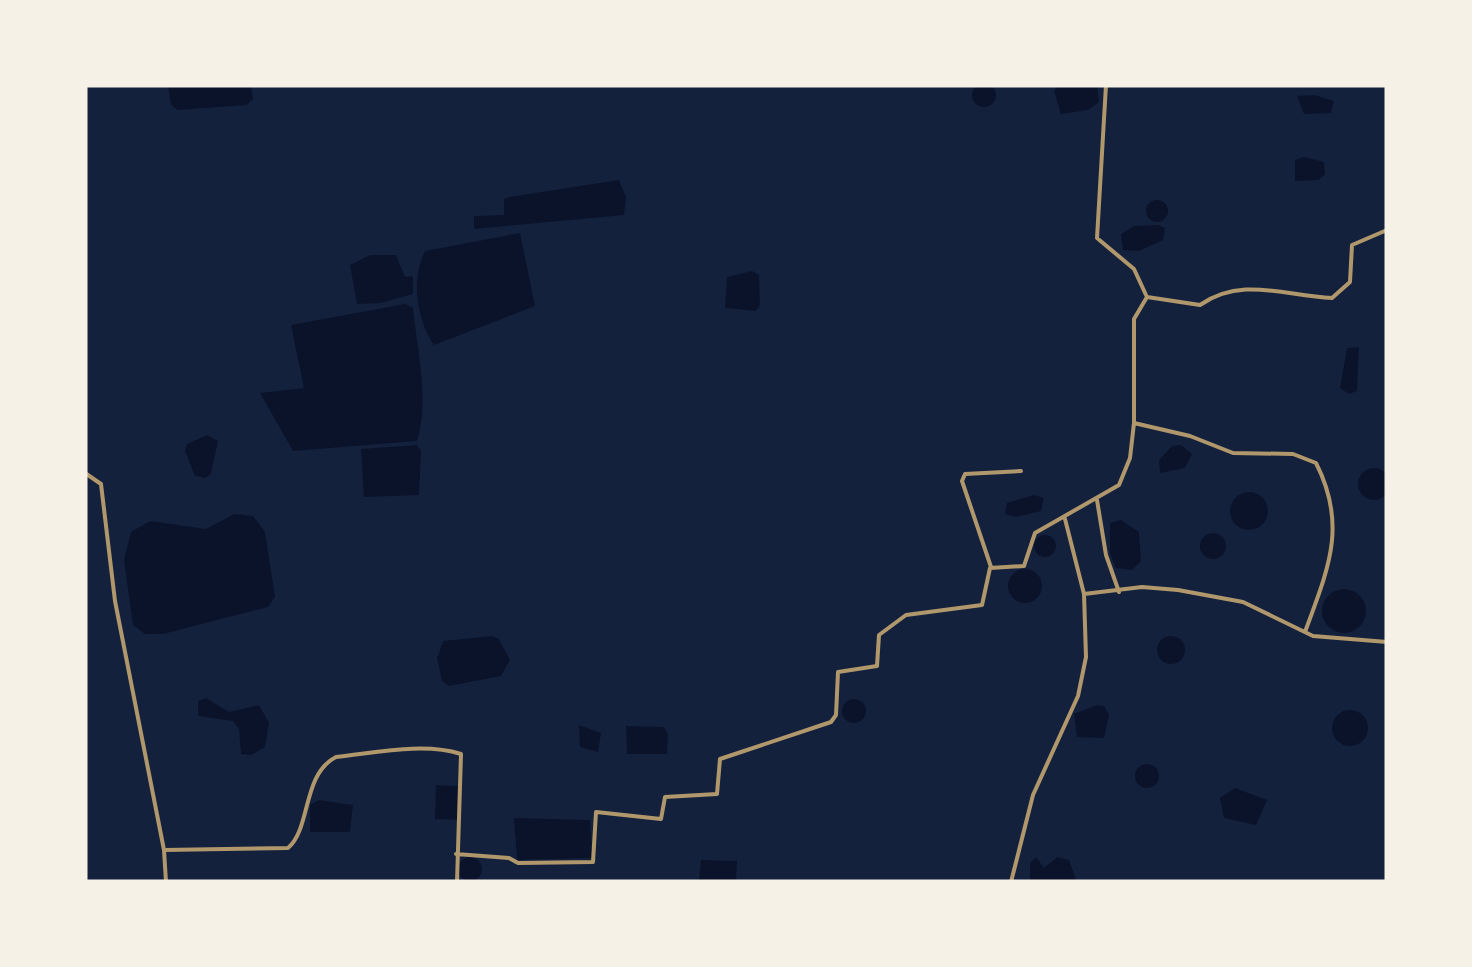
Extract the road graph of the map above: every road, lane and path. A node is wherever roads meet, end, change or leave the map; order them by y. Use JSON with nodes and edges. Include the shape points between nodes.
{"nodes":[{"id":1,"x":1106,"y":85,"type":"edge"},
{"id":2,"x":1387,"y":230,"type":"edge"},
{"id":3,"x":1147,"y":297,"type":"junction"},
{"id":4,"x":1134,"y":423,"type":"junction"},
{"id":5,"x":1021,"y":471,"type":"dead end"},
{"id":6,"x":85,"y":473,"type":"edge"},
{"id":7,"x":1097,"y":499,"type":"junction"},
{"id":8,"x":1066,"y":518,"type":"junction"},
{"id":9,"x":991,"y":568,"type":"junction"},
{"id":10,"x":1119,"y":592,"type":"junction"},
{"id":11,"x":1084,"y":594,"type":"junction"},
{"id":12,"x":1305,"y":632,"type":"junction"},
{"id":13,"x":1387,"y":642,"type":"edge"},
{"id":14,"x":164,"y":850,"type":"junction"},
{"id":15,"x":456,"y":854,"type":"junction"},
{"id":16,"x":166,"y":882,"type":"edge"},
{"id":17,"x":457,"y":882,"type":"edge"},
{"id":18,"x":1011,"y":882,"type":"edge"}],
"edges":[{"from":1,"to":3,"type":"street","via":[[1097,238],[1134,270]]},
{"from":2,"to":3,"type":"street","via":[[1352,246],[1350,282],[1332,298],[1256,288],[1222,290],[1200,305]]},
{"from":3,"to":4,"type":"street","via":[[1134,319]]},
{"from":4,"to":7,"type":"street","via":[[1119,485]]},
{"from":4,"to":12,"type":"street","via":[[1233,453],[1293,454],[1316,463],[1334,501],[1333,534]]},
{"from":5,"to":9,"type":"street","via":[[974,472],[962,482]]},
{"from":6,"to":14,"type":"street","via":[[101,484],[114,601]]},
{"from":7,"to":8,"type":"street"},
{"from":7,"to":10,"type":"street"},
{"from":8,"to":9,"type":"street","via":[[1035,533],[1024,566]]},
{"from":8,"to":11,"type":"street"},
{"from":9,"to":15,"type":"street","via":[[982,605],[900,616],[879,635],[877,666],[838,672],[831,722],[720,758],[717,794],[665,797],[662,819],[596,812],[593,862],[518,863]]},
{"from":10,"to":11,"type":"street"},
{"from":10,"to":12,"type":"street","via":[[1161,588],[1236,601]]},
{"from":11,"to":18,"type":"street","via":[[1086,657],[1078,696],[1033,795]]},
{"from":12,"to":13,"type":"street"},
{"from":14,"to":15,"type":"street","via":[[288,848],[326,762],[408,750],[461,754]]},
{"from":14,"to":16,"type":"street"},
{"from":15,"to":17,"type":"street"}]}
